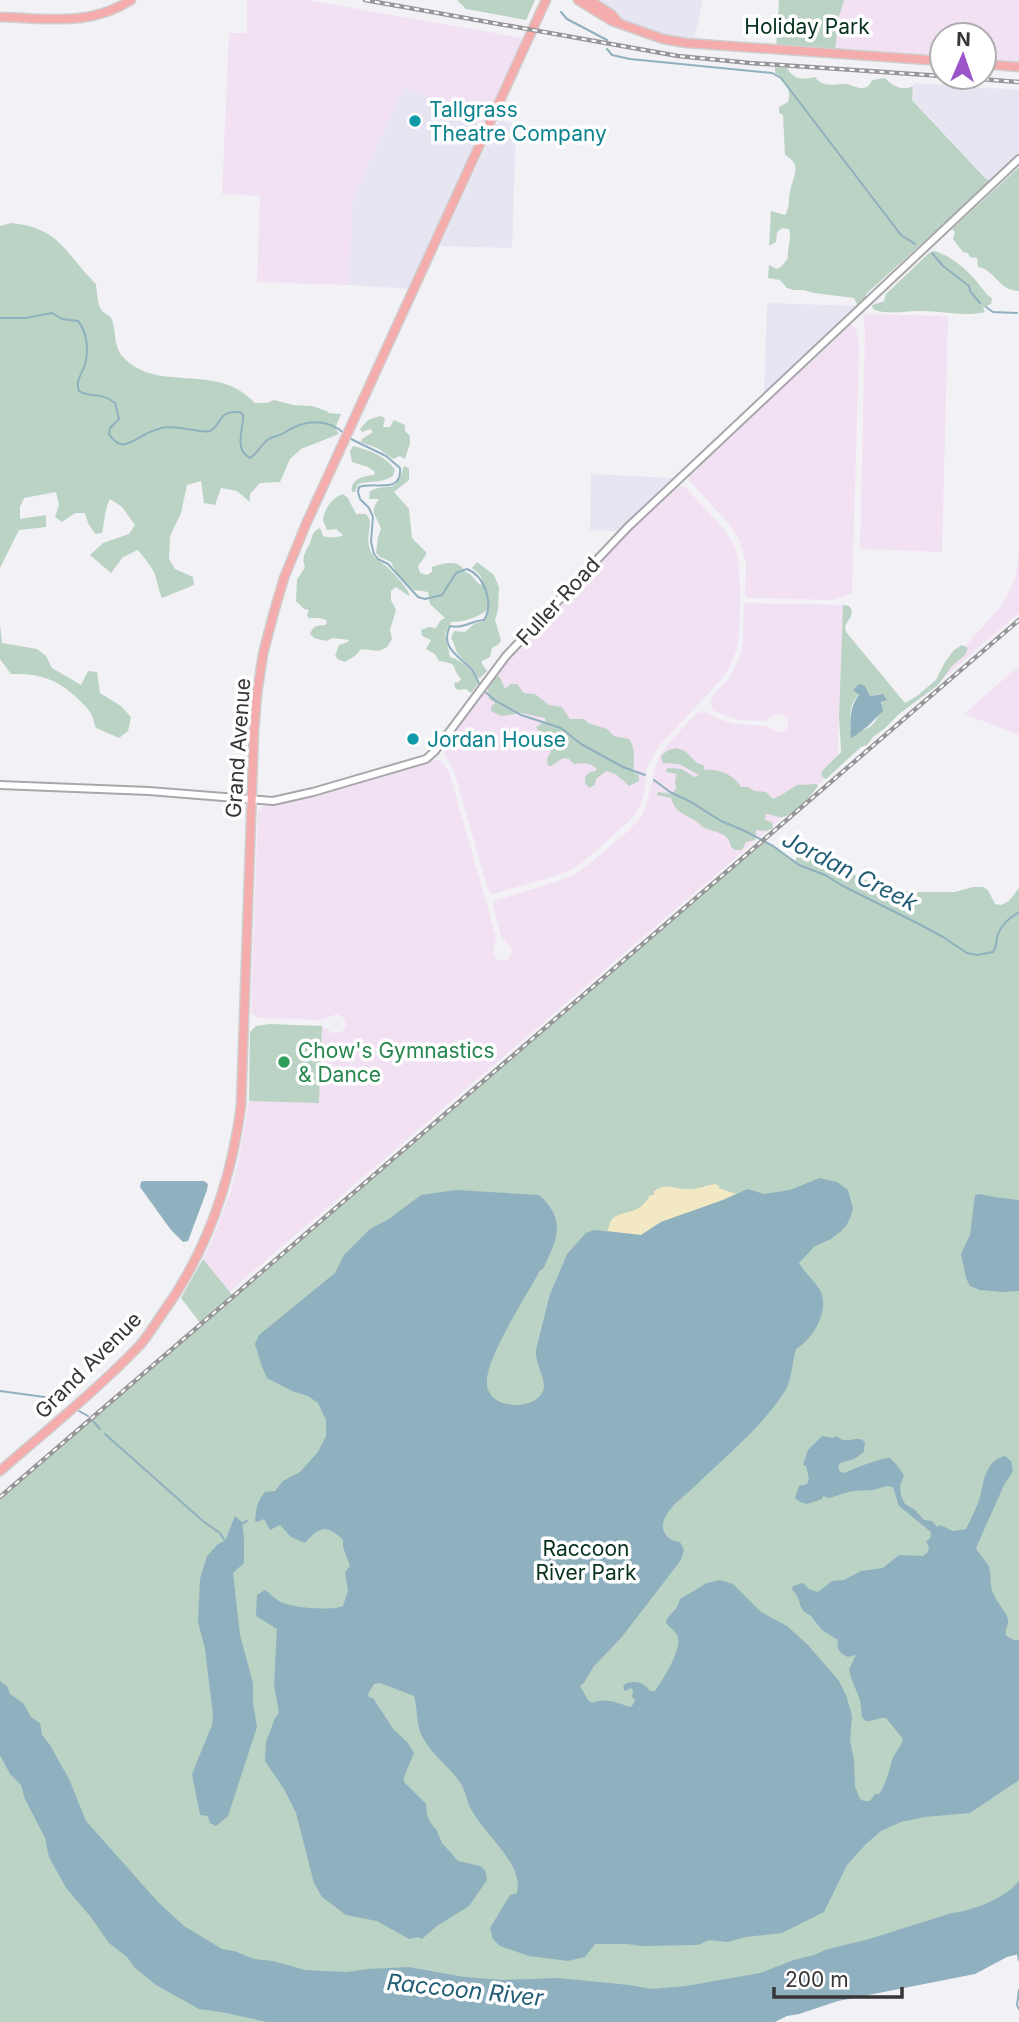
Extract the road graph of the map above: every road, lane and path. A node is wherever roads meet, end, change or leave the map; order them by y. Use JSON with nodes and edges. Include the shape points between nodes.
{"nodes":[{"id":1,"x":131,"y":0,"type":"edge"},
{"id":2,"x":546,"y":0,"type":"edge"},
{"id":3,"x":578,"y":0,"type":"edge"},
{"id":4,"x":589,"y":0,"type":"edge"},
{"id":5,"x":0,"y":17,"type":"edge"},
{"id":6,"x":618,"y":22,"type":"junction"},
{"id":7,"x":928,"y":60,"type":"edge"},
{"id":8,"x":998,"y":65,"type":"edge"},
{"id":9,"x":1019,"y":67,"type":"edge"},
{"id":10,"x":1019,"y":159,"type":"edge"},
{"id":11,"x":0,"y":785,"type":"edge"},
{"id":12,"x":252,"y":800,"type":"junction"},
{"id":13,"x":0,"y":1471,"type":"edge"}],
"edges":[{"from":1,"to":5,"type":"main road","via":[[82,19]]},
{"from":2,"to":12,"type":"main road","name":"Grand Avenue","via":[[284,578],[257,694]]},
{"from":3,"to":6,"type":"main road"},
{"from":4,"to":6,"type":"main road"},
{"from":6,"to":7,"type":"main road","via":[[686,43]]},
{"from":8,"to":9,"type":"main road"},
{"from":10,"to":12,"type":"street","name":"Fuller Road","via":[[656,498],[517,644],[426,759],[281,800]]},
{"from":11,"to":12,"type":"street","name":"Fuller Road"},
{"from":12,"to":13,"type":"main road","name":"Grand Avenue","via":[[241,1106],[233,1158],[212,1225],[181,1286],[141,1343]]}]}
